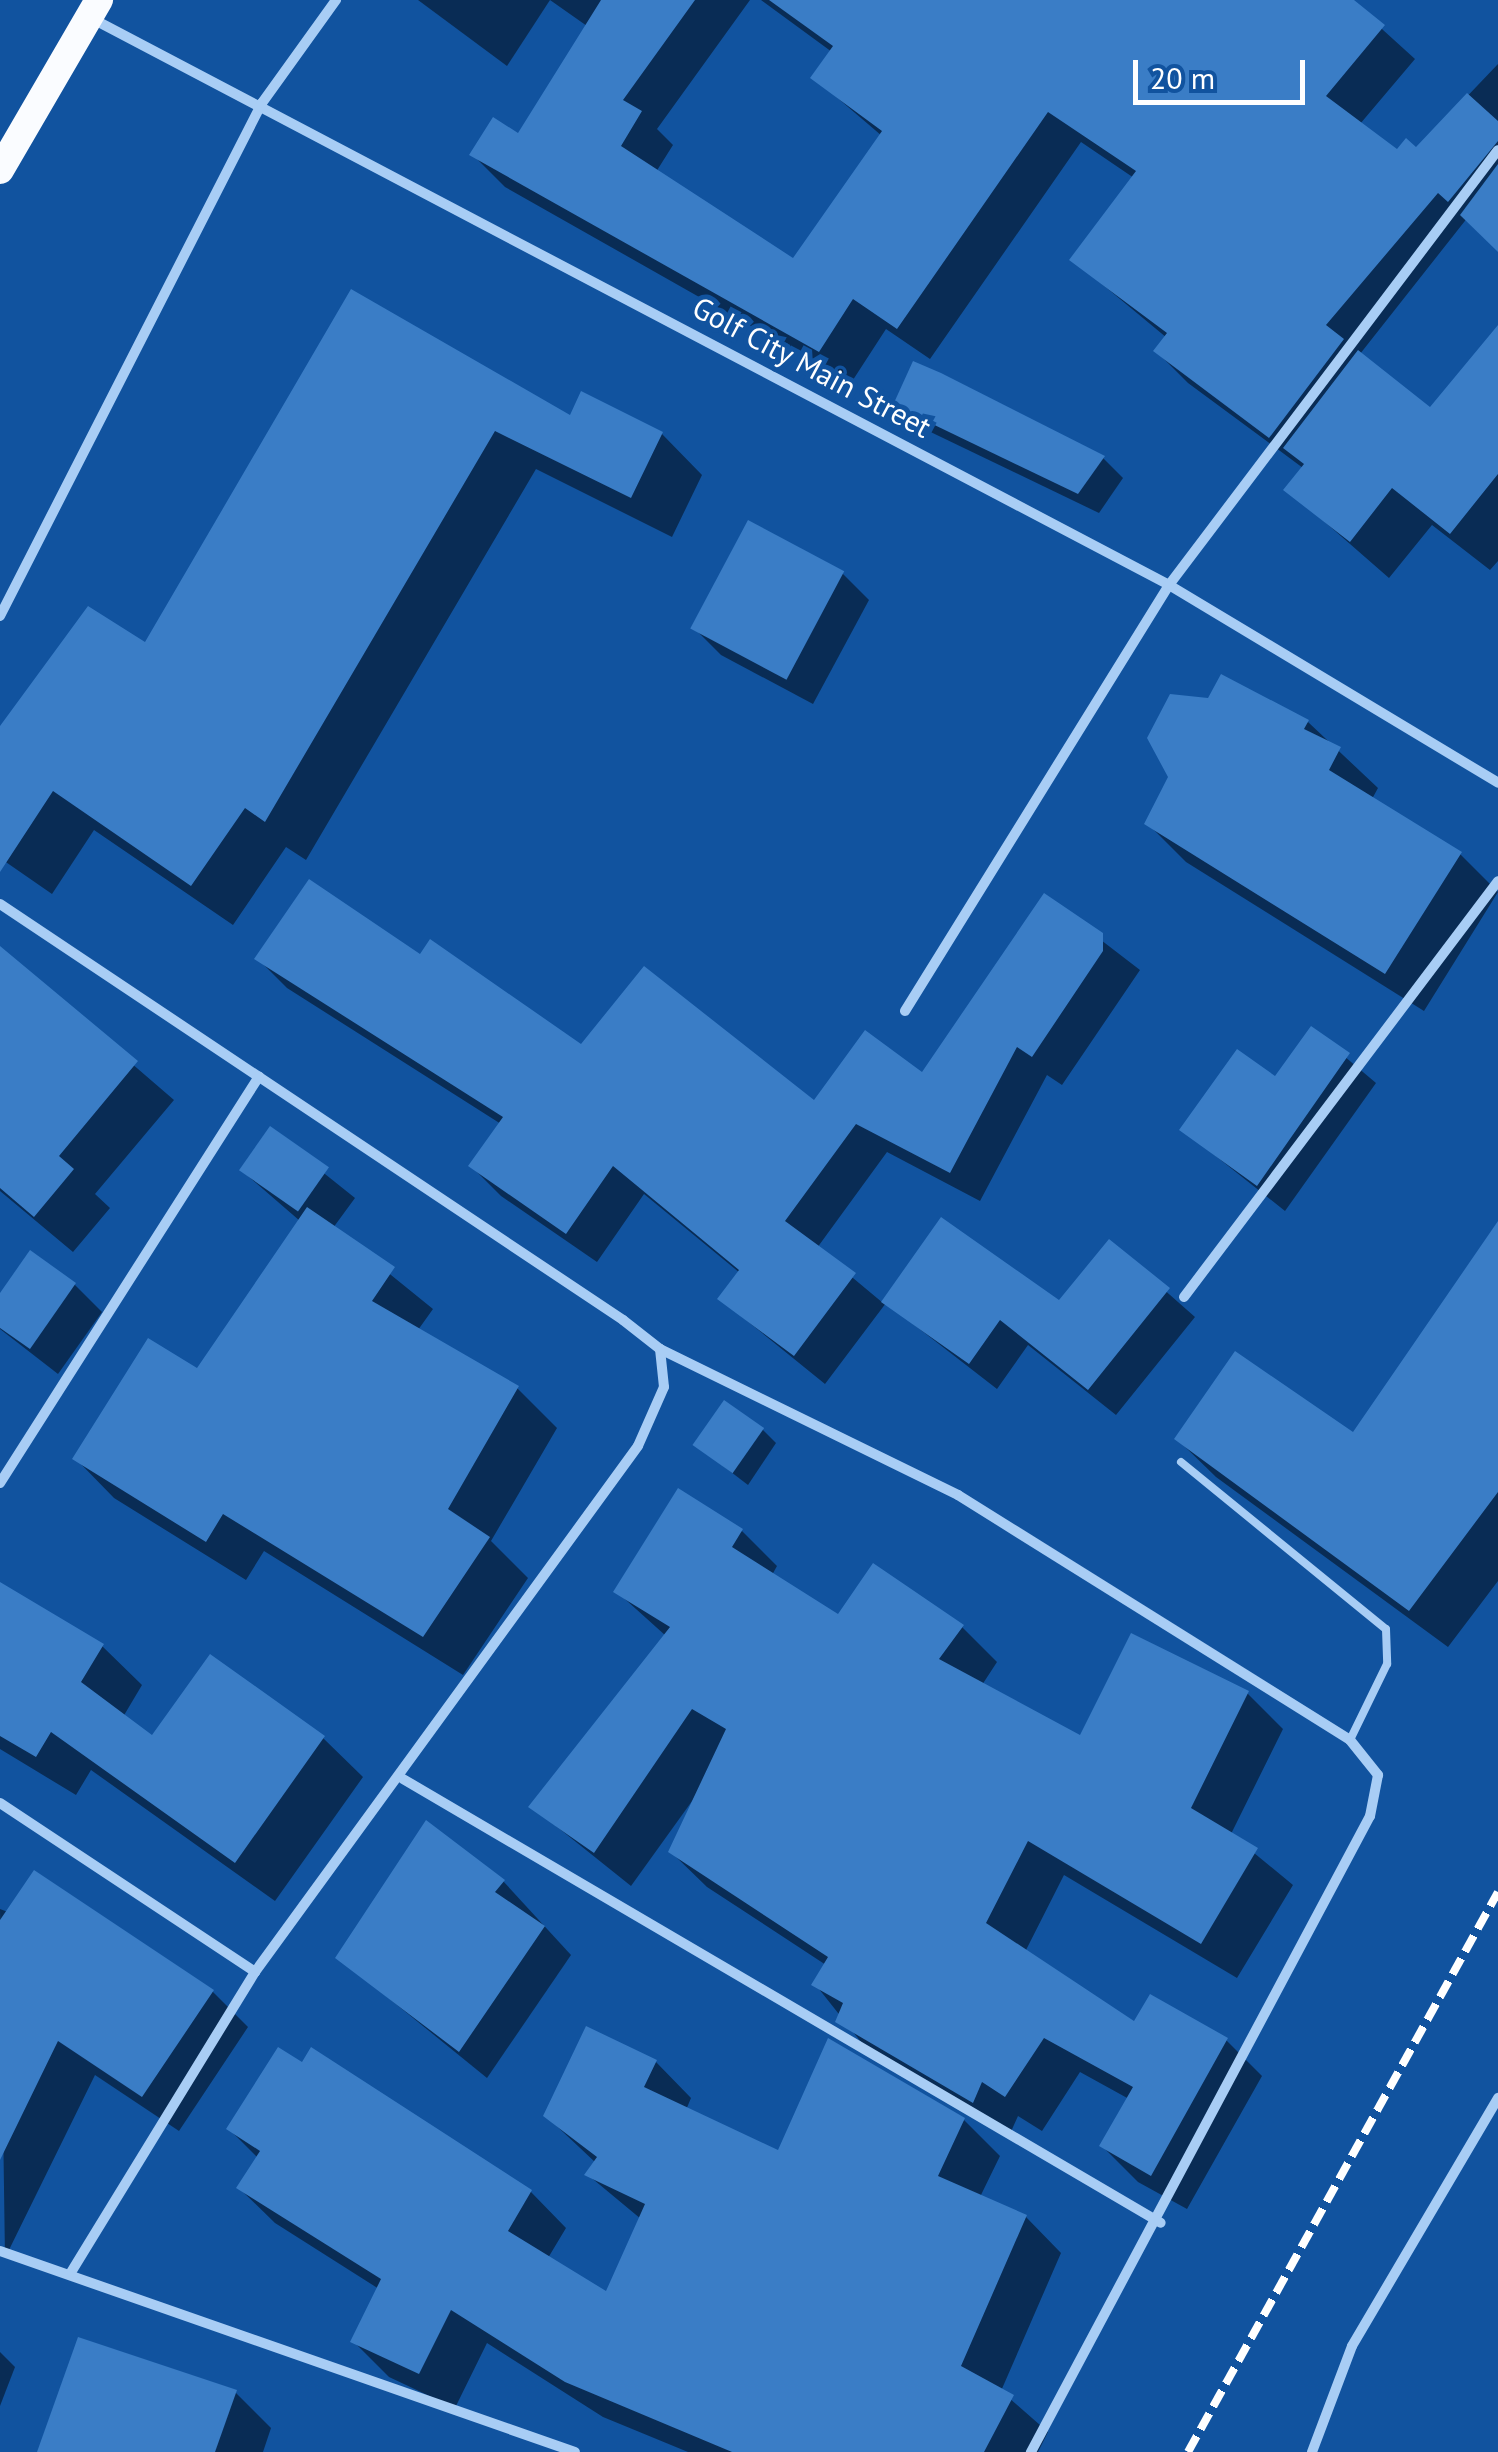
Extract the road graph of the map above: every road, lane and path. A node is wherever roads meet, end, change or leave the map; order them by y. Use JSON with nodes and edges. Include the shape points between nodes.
{"nodes":[{"id":1,"x":336,"y":0,"type":"edge"},
{"id":2,"x":94,"y":9,"type":"edge"},
{"id":3,"x":262,"y":103,"type":"junction"},
{"id":4,"x":1498,"y":150,"type":"edge"},
{"id":5,"x":0,"y":170,"type":"edge"},
{"id":6,"x":1169,"y":585,"type":"junction"},
{"id":7,"x":0,"y":616,"type":"edge"},
{"id":8,"x":1496,"y":777,"type":"edge"},
{"id":9,"x":1498,"y":880,"type":"edge"},
{"id":10,"x":0,"y":904,"type":"edge"},
{"id":11,"x":905,"y":1011,"type":"dead end"},
{"id":12,"x":260,"y":1077,"type":"junction"},
{"id":13,"x":1184,"y":1297,"type":"dead end"},
{"id":14,"x":660,"y":1349,"type":"junction"},
{"id":15,"x":1181,"y":1462,"type":"dead end"},
{"id":16,"x":0,"y":1483,"type":"edge"},
{"id":17,"x":1350,"y":1740,"type":"junction"},
{"id":18,"x":404,"y":1779,"type":"junction"},
{"id":19,"x":0,"y":1803,"type":"edge"},
{"id":20,"x":255,"y":1972,"type":"junction"},
{"id":21,"x":1498,"y":2098,"type":"edge"},
{"id":22,"x":1161,"y":2223,"type":"junction"},
{"id":23,"x":0,"y":2251,"type":"edge"},
{"id":24,"x":72,"y":2271,"type":"junction"},
{"id":25,"x":575,"y":2452,"type":"edge"},
{"id":26,"x":1031,"y":2452,"type":"edge"},
{"id":27,"x":1312,"y":2452,"type":"edge"}],
"edges":[{"from":1,"to":3,"type":"street"},
{"from":2,"to":3,"type":"street","name":"Golf City Main Street"},
{"from":2,"to":5,"type":"highway"},
{"from":3,"to":6,"type":"street","name":"Golf City Main Street"},
{"from":3,"to":7,"type":"street"},
{"from":4,"to":6,"type":"street"},
{"from":6,"to":8,"type":"street","name":"Golf City Main Street"},
{"from":6,"to":11,"type":"street"},
{"from":9,"to":13,"type":"street"},
{"from":10,"to":12,"type":"street"},
{"from":12,"to":14,"type":"street"},
{"from":12,"to":16,"type":"street"},
{"from":14,"to":17,"type":"street","via":[[958,1495]]},
{"from":14,"to":18,"type":"street","via":[[664,1388],[638,1446]]},
{"from":15,"to":17,"type":"lane","via":[[1386,1628],[1387,1664]]},
{"from":17,"to":22,"type":"street","via":[[1378,1774],[1370,1816]]},
{"from":18,"to":20,"type":"street"},
{"from":18,"to":22,"type":"street"},
{"from":19,"to":20,"type":"street"},
{"from":20,"to":24,"type":"street"},
{"from":21,"to":27,"type":"street","via":[[1352,2346]]},
{"from":22,"to":26,"type":"street"},
{"from":23,"to":24,"type":"street"},
{"from":24,"to":25,"type":"street"}]}
